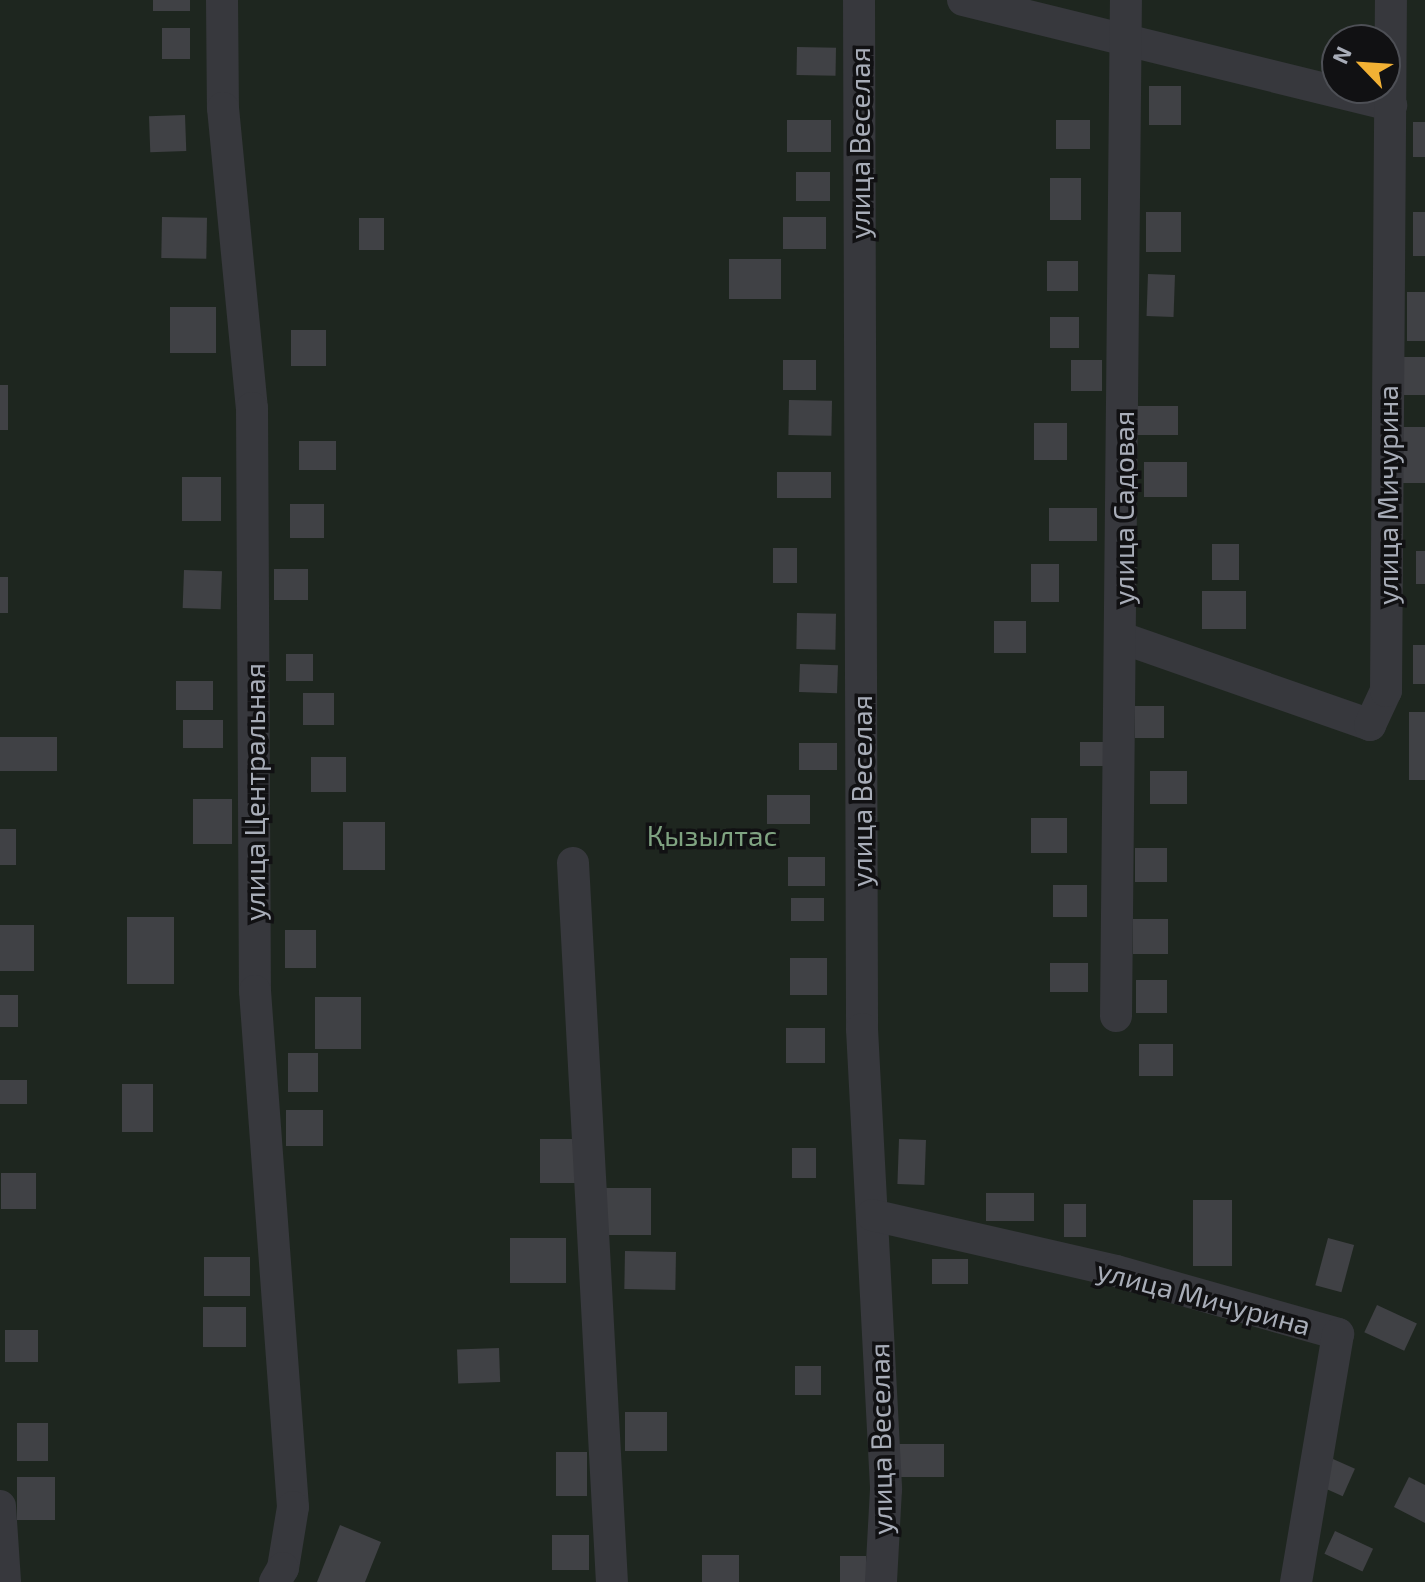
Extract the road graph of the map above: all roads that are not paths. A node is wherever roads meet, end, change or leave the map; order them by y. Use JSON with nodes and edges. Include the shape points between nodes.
{"nodes":[{"id":1,"x":222,"y":0,"type":"edge"},
{"id":2,"x":859,"y":0,"type":"edge"},
{"id":3,"x":963,"y":0,"type":"edge"},
{"id":4,"x":1126,"y":0,"type":"edge"},
{"id":5,"x":1391,"y":0,"type":"edge"},
{"id":6,"x":1127,"y":40,"type":"junction"},
{"id":7,"x":1391,"y":105,"type":"junction"},
{"id":8,"x":1122,"y":638,"type":"junction"},
{"id":9,"x":573,"y":863,"type":"dead end"},
{"id":10,"x":1116,"y":1016,"type":"dead end"},
{"id":11,"x":872,"y":1215,"type":"junction"},
{"id":12,"x":0,"y":1506,"type":"edge"},
{"id":13,"x":5,"y":1582,"type":"edge"},
{"id":14,"x":275,"y":1582,"type":"edge"},
{"id":15,"x":612,"y":1582,"type":"edge"},
{"id":16,"x":881,"y":1582,"type":"edge"},
{"id":17,"x":1296,"y":1582,"type":"edge"}],
"edges":[{"from":1,"to":14,"type":"street","name":"улица Центральная","via":[[223,108],[252,408],[255,991],[293,1507],[283,1568]]},
{"from":2,"to":11,"type":"street","name":"улица Веселая","via":[[862,1029]]},
{"from":3,"to":6,"type":"street"},
{"from":4,"to":6,"type":"street","name":"улица Садовая"},
{"from":5,"to":7,"type":"street","name":"улица Мичурина"},
{"from":6,"to":7,"type":"street"},
{"from":6,"to":8,"type":"street","name":"улица Садовая"},
{"from":7,"to":8,"type":"street","name":"улица Мичурина","via":[[1386,691],[1370,725]]},
{"from":8,"to":10,"type":"street","name":"улица Садовая"},
{"from":9,"to":15,"type":"street"},
{"from":11,"to":16,"type":"street","name":"улица Веселая","via":[[886,1489]]},
{"from":11,"to":17,"type":"street","name":"улица Мичурина","via":[[1116,1271],[1338,1334]]},
{"from":12,"to":13,"type":"street"}]}
